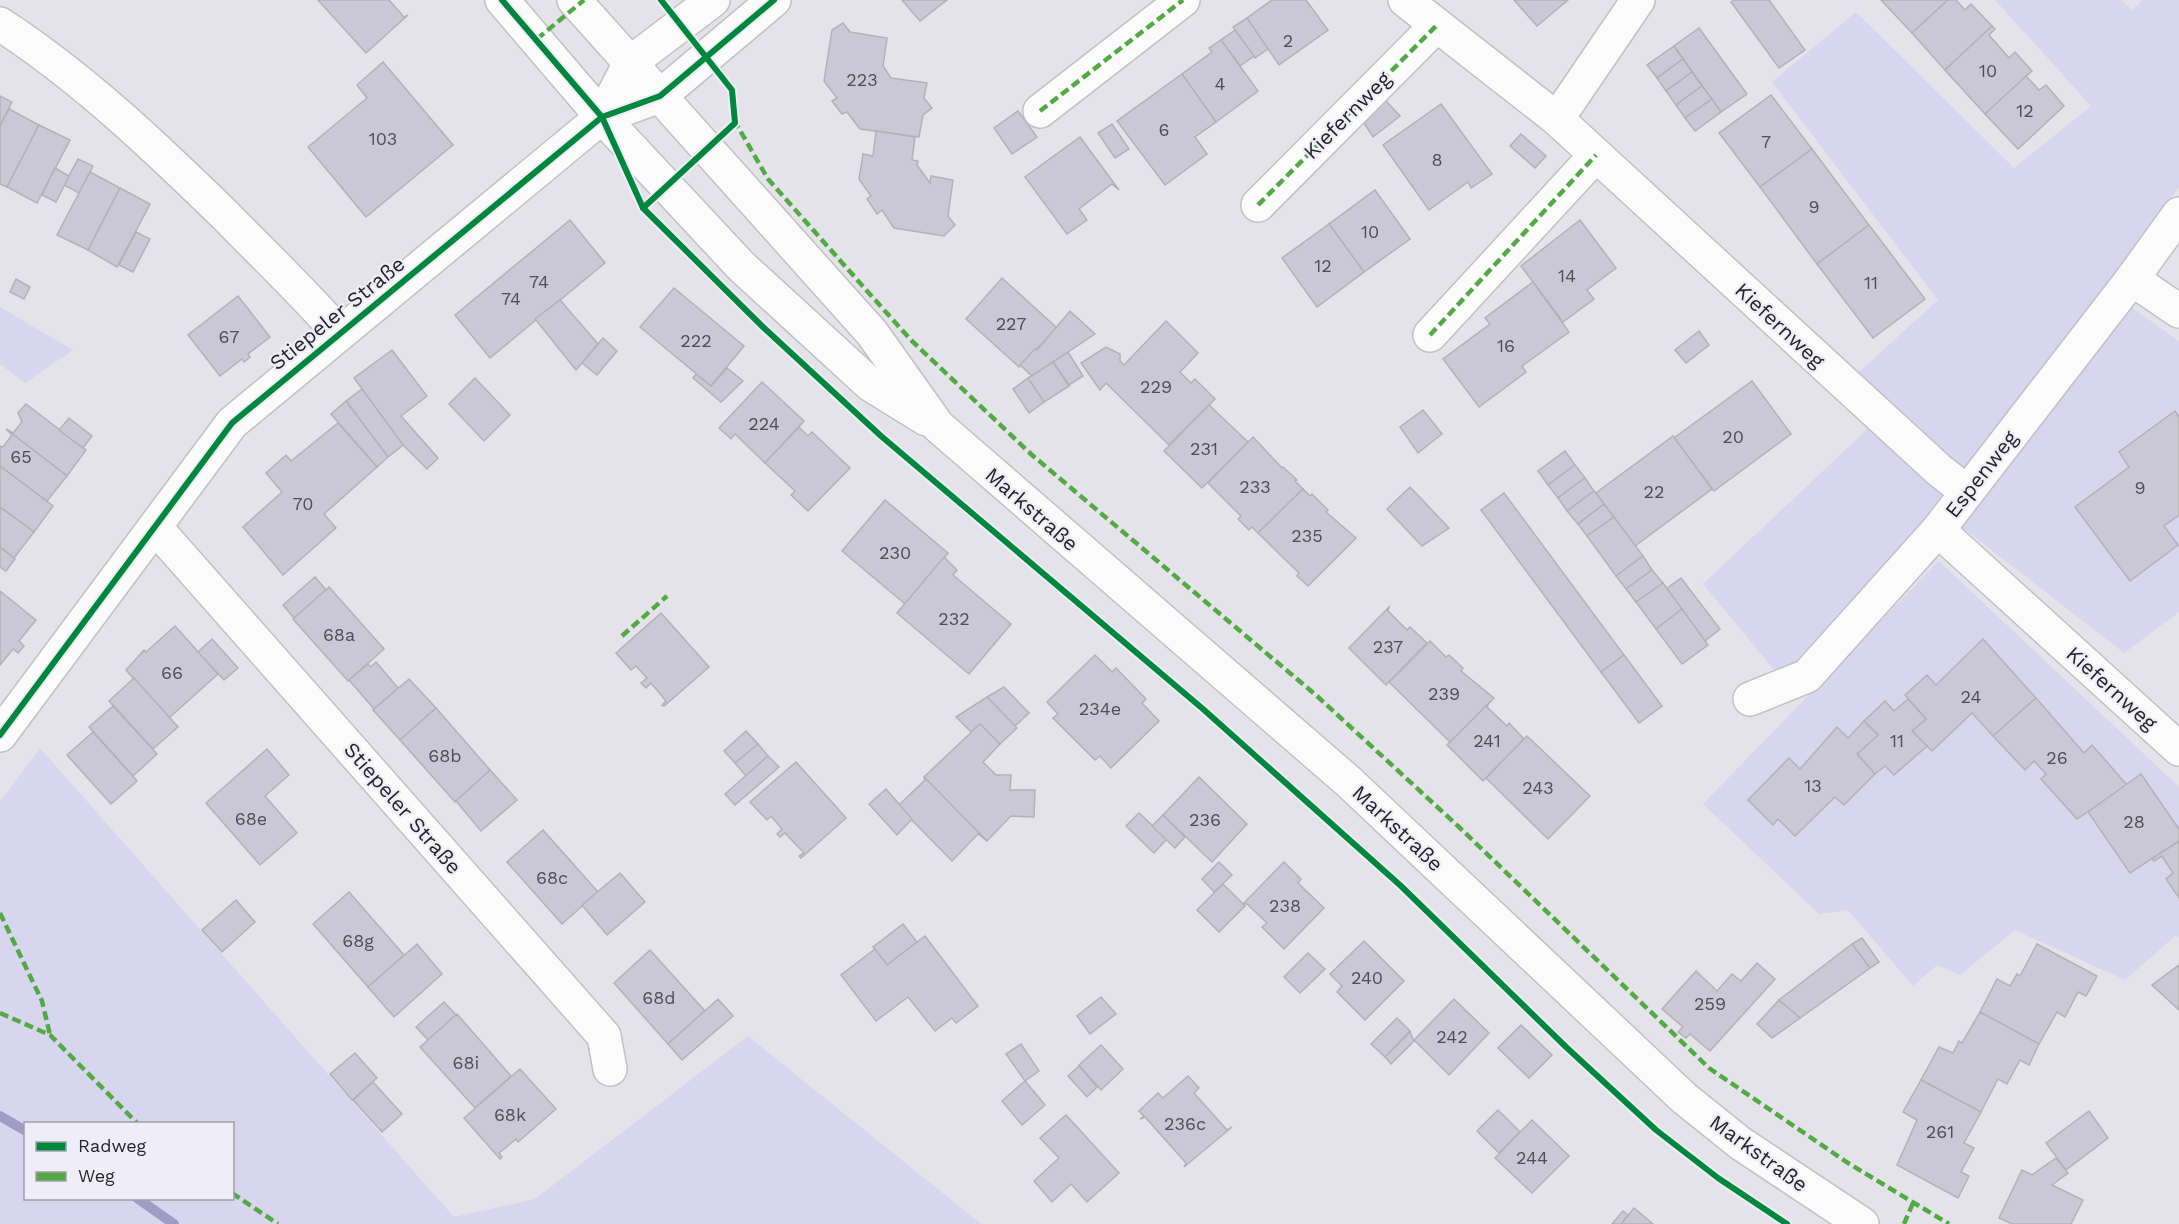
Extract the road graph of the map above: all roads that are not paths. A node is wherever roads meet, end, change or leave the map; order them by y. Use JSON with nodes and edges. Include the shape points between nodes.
{"nodes":[{"id":1,"x":502,"y":0,"type":"edge"},
{"id":2,"x":574,"y":0,"type":"edge"},
{"id":3,"x":713,"y":0,"type":"edge"},
{"id":4,"x":774,"y":0,"type":"edge"},
{"id":5,"x":1183,"y":0,"type":"edge"},
{"id":6,"x":1405,"y":0,"type":"edge"},
{"id":7,"x":1638,"y":0,"type":"edge"},
{"id":8,"x":0,"y":24,"type":"edge"},
{"id":9,"x":1437,"y":25,"type":"junction"},
{"id":10,"x":630,"y":63,"type":"junction"},
{"id":11,"x":660,"y":96,"type":"junction"},
{"id":12,"x":1040,"y":111,"type":"dead end"},
{"id":13,"x":602,"y":117,"type":"junction"},
{"id":14,"x":1557,"y":119,"type":"junction"},
{"id":15,"x":1596,"y":155,"type":"junction"},
{"id":16,"x":1257,"y":205,"type":"dead end"},
{"id":17,"x":2179,"y":214,"type":"edge"},
{"id":18,"x":2132,"y":279,"type":"junction"},
{"id":19,"x":2179,"y":311,"type":"edge"},
{"id":20,"x":339,"y":333,"type":"junction"},
{"id":21,"x":1430,"y":335,"type":"dead end"},
{"id":22,"x":938,"y":426,"type":"junction"},
{"id":23,"x":1967,"y":492,"type":"junction"},
{"id":24,"x":155,"y":527,"type":"junction"},
{"id":25,"x":1938,"y":530,"type":"junction"},
{"id":26,"x":1750,"y":699,"type":"dead end"},
{"id":27,"x":0,"y":735,"type":"edge"},
{"id":28,"x":2179,"y":749,"type":"edge"},
{"id":29,"x":610,"y":1069,"type":"dead end"},
{"id":30,"x":1862,"y":1224,"type":"edge"}],
"edges":[{"from":1,"to":13,"type":"street","name":"Markstraße"},
{"from":2,"to":10,"type":"street","name":"Markstraße"},
{"from":3,"to":10,"type":"street","name":"Stiepeler Straße"},
{"from":4,"to":11,"type":"street","name":"Stiepeler Straße"},
{"from":5,"to":12,"type":"street"},
{"from":6,"to":9,"type":"street","name":"Kiefernweg"},
{"from":7,"to":14,"type":"street"},
{"from":8,"to":20,"type":"street","name":"Stiepeler Straße","via":[[42,51],[143,135]]},
{"from":9,"to":14,"type":"street","name":"Kiefernweg"},
{"from":9,"to":16,"type":"street","name":"Kiefernweg"},
{"from":10,"to":11,"type":"street","name":"Markstraße"},
{"from":10,"to":13,"type":"street","name":"Stiepeler Straße"},
{"from":11,"to":13,"type":"street","name":"Stiepeler Straße"},
{"from":11,"to":22,"type":"street","name":"Markstraße","via":[[872,333]]},
{"from":13,"to":20,"type":"street","name":"Stiepeler Straße"},
{"from":13,"to":22,"type":"street","name":"Markstraße","via":[[749,273],[871,384]]},
{"from":14,"to":15,"type":"street","name":"Kiefernweg"},
{"from":15,"to":21,"type":"street"},
{"from":15,"to":23,"type":"street","name":"Kiefernweg"},
{"from":17,"to":18,"type":"street","name":"Espenweg"},
{"from":18,"to":19,"type":"street"},
{"from":18,"to":23,"type":"street","name":"Espenweg"},
{"from":20,"to":24,"type":"street","name":"Stiepeler Straße","via":[[232,423]]},
{"from":22,"to":30,"type":"street","name":"Markstraße","via":[[1349,782],[1684,1098],[1740,1143]]},
{"from":23,"to":25,"type":"street","name":"Espenweg"},
{"from":24,"to":27,"type":"street","name":"Stiepeler Straße"},
{"from":24,"to":29,"type":"street","name":"Stiepeler Straße","via":[[604,1036]]},
{"from":25,"to":26,"type":"street","name":"Espenweg","via":[[1807,676]]},
{"from":25,"to":28,"type":"street","name":"Kiefernweg"}]}
